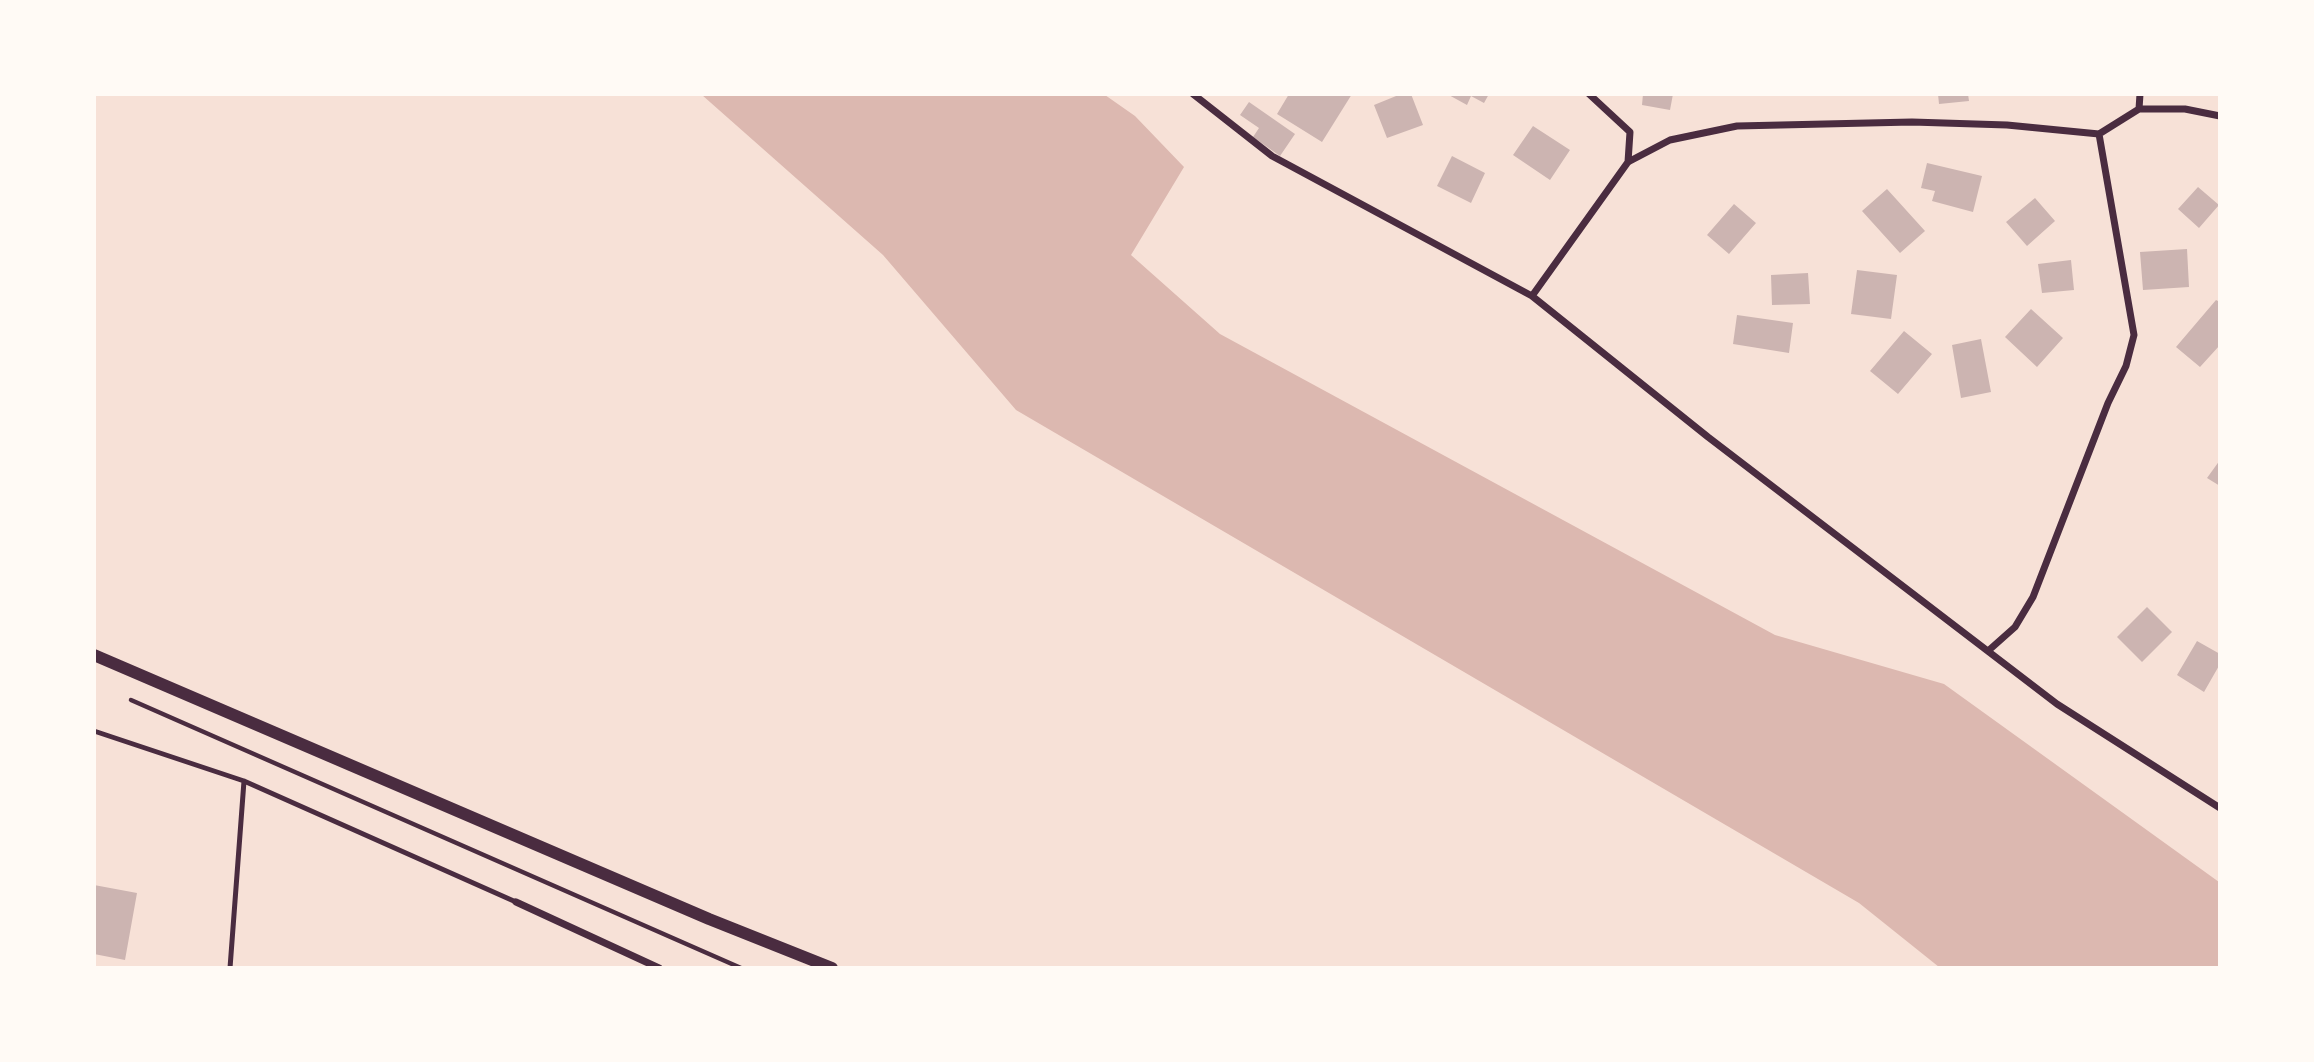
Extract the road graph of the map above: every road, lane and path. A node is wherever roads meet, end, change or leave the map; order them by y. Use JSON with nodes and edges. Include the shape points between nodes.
{"nodes":[{"id":1,"x":1193,"y":94,"type":"edge"},
{"id":2,"x":1589,"y":94,"type":"edge"},
{"id":3,"x":2140,"y":94,"type":"edge"},
{"id":4,"x":2139,"y":109,"type":"junction"},
{"id":5,"x":2220,"y":116,"type":"edge"},
{"id":6,"x":2099,"y":134,"type":"junction"},
{"id":7,"x":1628,"y":162,"type":"junction"},
{"id":8,"x":1532,"y":296,"type":"junction"},
{"id":9,"x":1988,"y":651,"type":"junction"},
{"id":10,"x":94,"y":655,"type":"edge"},
{"id":11,"x":120,"y":695,"type":"dead end"},
{"id":12,"x":94,"y":731,"type":"edge"},
{"id":13,"x":244,"y":781,"type":"junction"},
{"id":14,"x":2220,"y":808,"type":"edge"},
{"id":15,"x":516,"y":902,"type":"joint"},
{"id":16,"x":230,"y":968,"type":"edge"},
{"id":17,"x":659,"y":968,"type":"edge"},
{"id":18,"x":741,"y":968,"type":"edge"},
{"id":19,"x":832,"y":968,"type":"edge"}],
"edges":[{"from":1,"to":8,"type":"street","via":[[1272,156]]},
{"from":2,"to":7,"type":"street","via":[[1630,132]]},
{"from":3,"to":4,"type":"street"},
{"from":4,"to":5,"type":"street","via":[[2185,109]]},
{"from":4,"to":6,"type":"street"},
{"from":6,"to":7,"type":"street","via":[[1912,122],[1737,126],[1671,140]]},
{"from":6,"to":9,"type":"street","via":[[2134,335],[2126,366],[2033,597],[2015,627]]},
{"from":7,"to":8,"type":"street"},
{"from":8,"to":9,"type":"street"},
{"from":9,"to":14,"type":"street","via":[[2057,704]]},
{"from":10,"to":19,"type":"street"},
{"from":11,"to":18,"type":"path"},
{"from":12,"to":13,"type":"lane"},
{"from":13,"to":15,"type":"lane"},
{"from":13,"to":16,"type":"lane"},
{"from":15,"to":17,"type":"street"}]}
